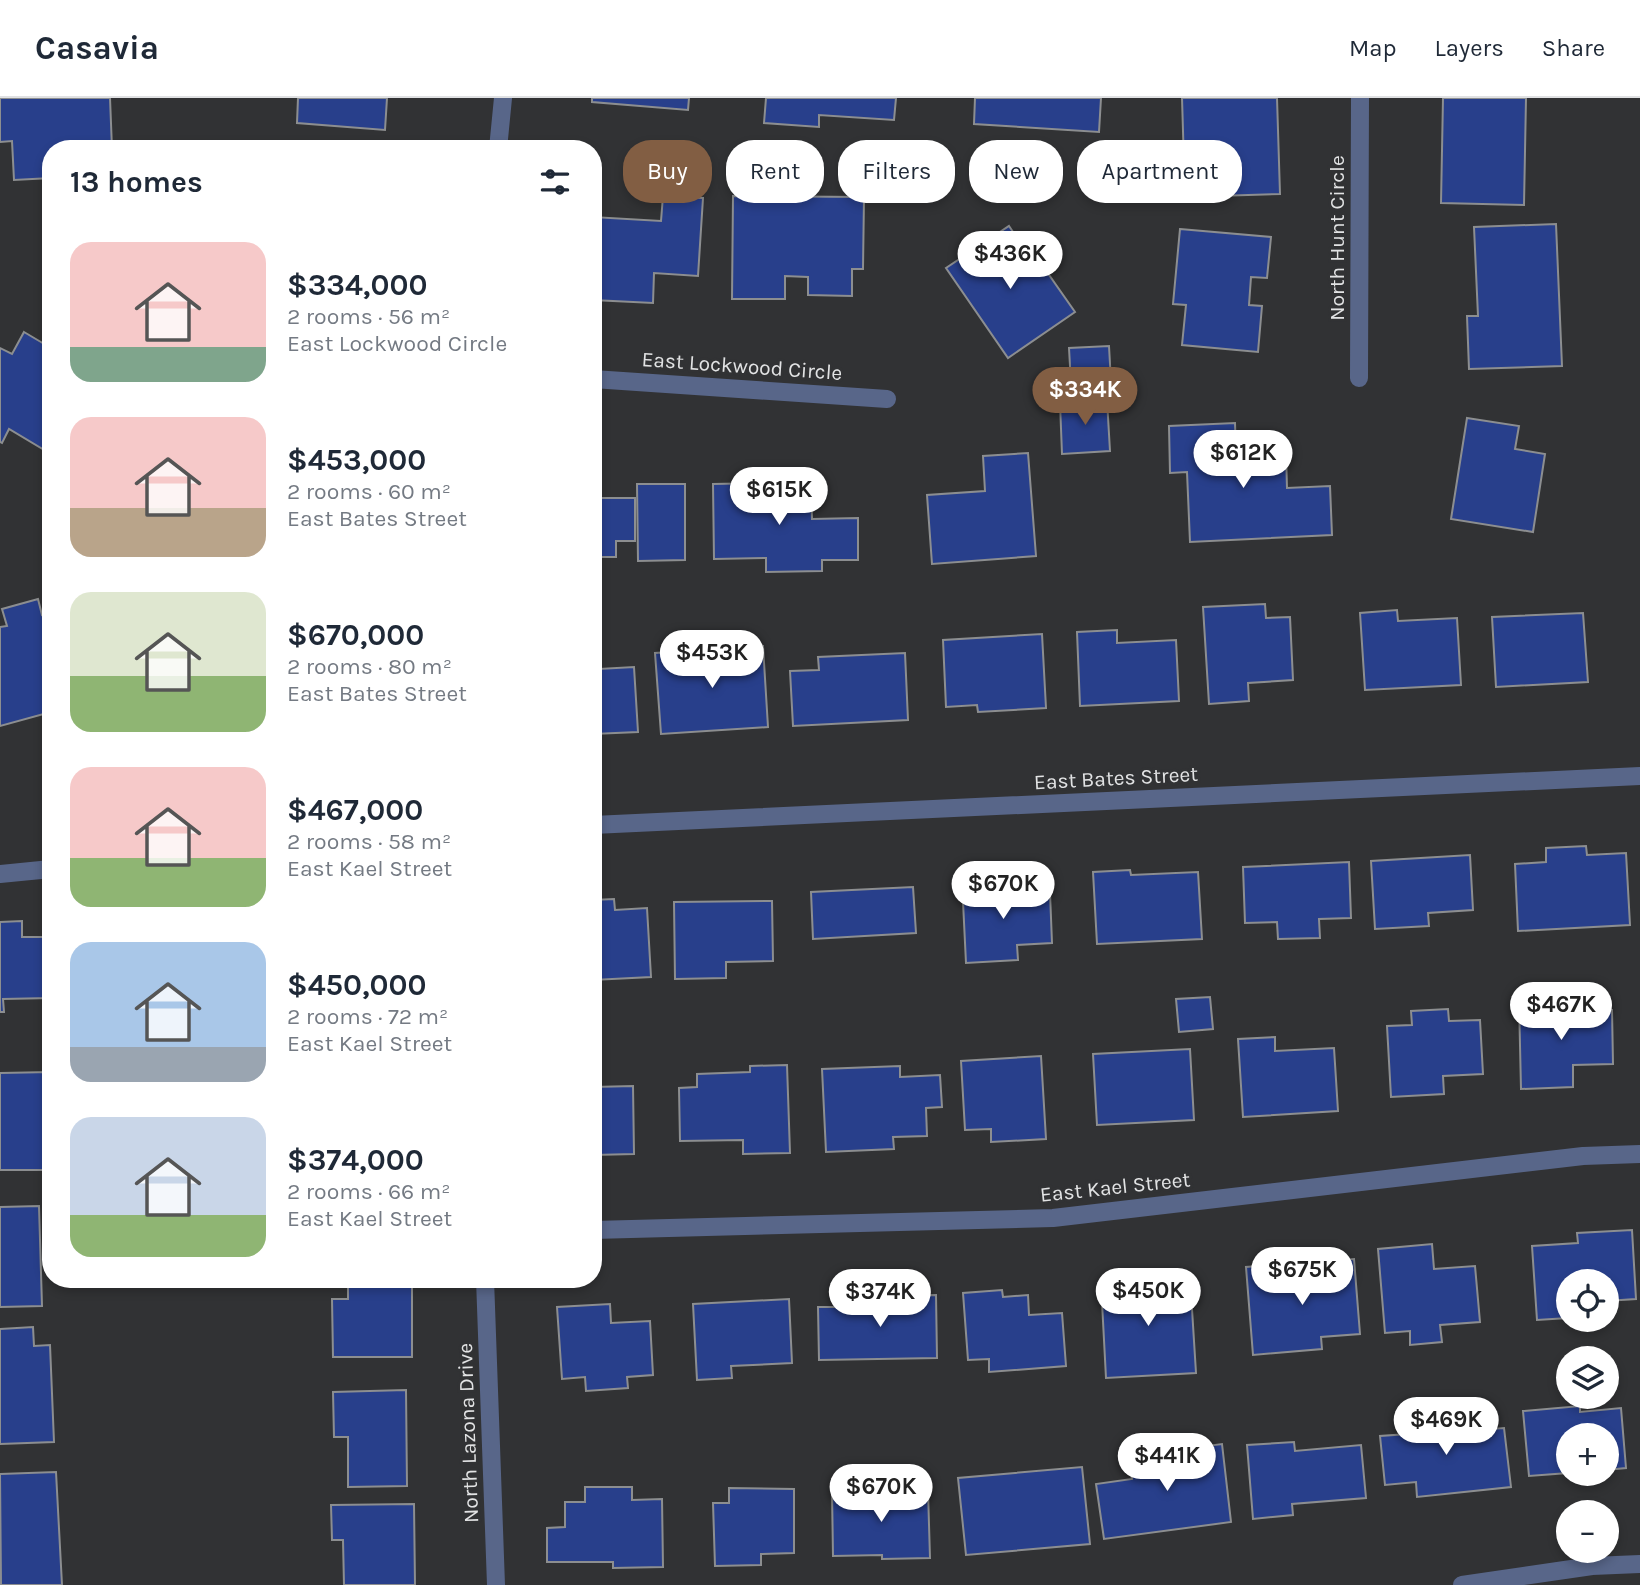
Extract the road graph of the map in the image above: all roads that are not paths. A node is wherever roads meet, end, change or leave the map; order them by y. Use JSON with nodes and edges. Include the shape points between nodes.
{"nodes":[{"id":1,"x":503,"y":98,"type":"edge"},
{"id":2,"x":1360,"y":98,"type":"edge"},
{"id":3,"x":499,"y":140,"type":"edge"},
{"id":4,"x":1359,"y":378,"type":"dead end"},
{"id":5,"x":602,"y":380,"type":"edge"},
{"id":6,"x":887,"y":399,"type":"dead end"},
{"id":7,"x":1640,"y":776,"type":"edge"},
{"id":8,"x":602,"y":825,"type":"edge"},
{"id":9,"x":42,"y":870,"type":"edge"},
{"id":10,"x":0,"y":874,"type":"edge"},
{"id":11,"x":1640,"y":1154,"type":"edge"},
{"id":12,"x":602,"y":1230,"type":"edge"},
{"id":13,"x":485,"y":1288,"type":"edge"},
{"id":14,"x":1640,"y":1564,"type":"edge"},
{"id":15,"x":496,"y":1585,"type":"edge"},
{"id":16,"x":1462,"y":1585,"type":"edge"}],
"edges":[{"from":1,"to":3,"type":"street"},
{"from":2,"to":4,"type":"street","name":"North Hunt Circle"},
{"from":5,"to":6,"type":"street","name":"East Lockwood Circle"},
{"from":7,"to":8,"type":"street","name":"East Bates Street"},
{"from":9,"to":10,"type":"street"},
{"from":11,"to":12,"type":"street","name":"East Kael Street","via":[[1583,1156],[1054,1218]]},
{"from":13,"to":15,"type":"street","name":"North Lazona Drive"},
{"from":14,"to":16,"type":"street","via":[[1592,1566]]}]}
